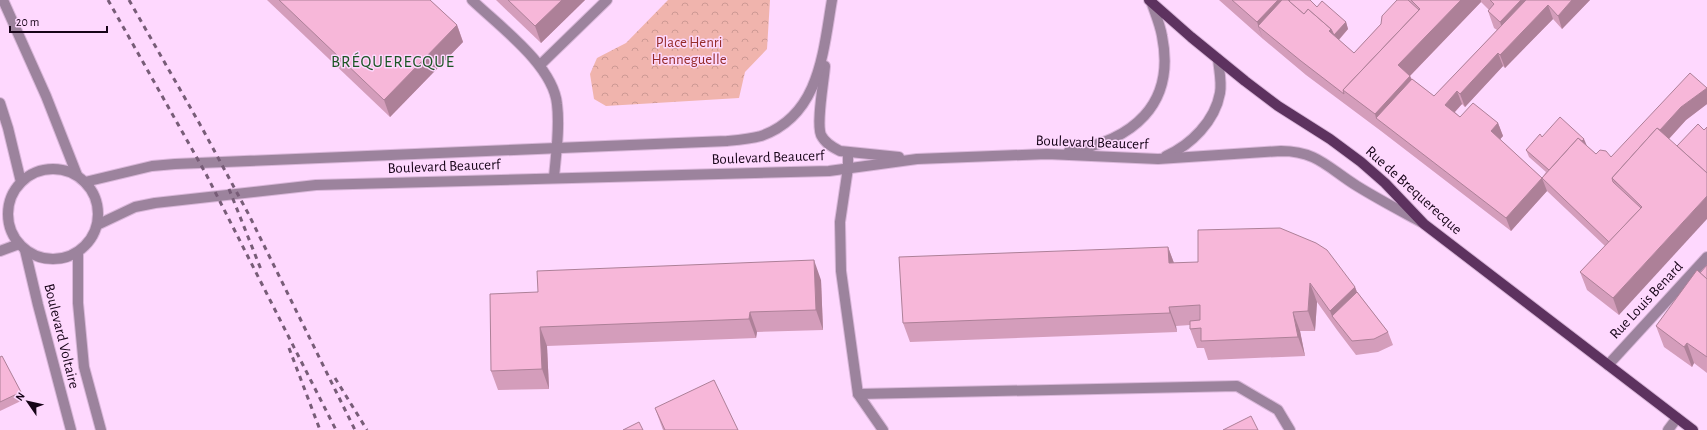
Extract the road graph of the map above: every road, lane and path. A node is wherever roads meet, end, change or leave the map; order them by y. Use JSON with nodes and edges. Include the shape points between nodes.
{"nodes":[{"id":1,"x":3,"y":0,"type":"edge"},
{"id":2,"x":472,"y":0,"type":"edge"},
{"id":3,"x":607,"y":0,"type":"edge"},
{"id":4,"x":832,"y":0,"type":"edge"},
{"id":5,"x":1150,"y":1,"type":"edge"},
{"id":6,"x":826,"y":38,"type":"junction"},
{"id":7,"x":1218,"y":59,"type":"junction"},
{"id":8,"x":540,"y":65,"type":"junction"},
{"id":9,"x":0,"y":103,"type":"edge"},
{"id":10,"x":556,"y":147,"type":"junction"},
{"id":11,"x":848,"y":152,"type":"junction"},
{"id":12,"x":1047,"y":154,"type":"junction"},
{"id":13,"x":917,"y":158,"type":"junction"},
{"id":14,"x":1158,"y":159,"type":"junction"},
{"id":15,"x":848,"y":168,"type":"junction"},
{"id":16,"x":77,"y":175,"type":"junction"},
{"id":17,"x":554,"y":178,"type":"junction"},
{"id":18,"x":21,"y":182,"type":"junction"},
{"id":19,"x":85,"y":182,"type":"junction"},
{"id":20,"x":9,"y":201,"type":"junction"},
{"id":21,"x":0,"y":209,"type":"edge"},
{"id":22,"x":1424,"y":224,"type":"junction"},
{"id":23,"x":97,"y":225,"type":"junction"},
{"id":24,"x":22,"y":247,"type":"junction"},
{"id":25,"x":0,"y":251,"type":"edge"},
{"id":26,"x":78,"y":252,"type":"junction"},
{"id":27,"x":1707,"y":257,"type":"edge"},
{"id":28,"x":1608,"y":365,"type":"junction"},
{"id":29,"x":858,"y":394,"type":"junction"},
{"id":30,"x":1677,"y":418,"type":"junction"},
{"id":31,"x":71,"y":430,"type":"edge"},
{"id":32,"x":101,"y":430,"type":"edge"},
{"id":33,"x":883,"y":430,"type":"edge"},
{"id":34,"x":1290,"y":430,"type":"edge"},
{"id":35,"x":1668,"y":430,"type":"edge"},
{"id":36,"x":1693,"y":430,"type":"edge"}],
"edges":[{"from":1,"to":16,"type":"street","via":[[46,96]]},
{"from":2,"to":8,"type":"street"},
{"from":3,"to":8,"type":"street"},
{"from":4,"to":6,"type":"street"},
{"from":5,"to":7,"type":"main road","name":"Rue de Brequerecque"},
{"from":5,"to":12,"type":"street","via":[[1162,35],[1164,64],[1160,90],[1150,111],[1133,127],[1110,140],[1082,149]]},
{"from":6,"to":10,"type":"street","name":"Boulevard Beaucerf","via":[[820,71],[806,100],[783,124],[759,136],[727,141]]},
{"from":6,"to":11,"type":"street","via":[[821,135],[840,151]]},
{"from":7,"to":14,"type":"street","via":[[1220,94],[1210,116],[1197,135],[1187,144]]},
{"from":7,"to":22,"type":"main road","name":"Rue de Brequerecque","via":[[1278,106],[1361,162]]},
{"from":8,"to":10,"type":"street","via":[[552,84],[557,104]]},
{"from":9,"to":18,"type":"street"},
{"from":10,"to":17,"type":"street"},
{"from":10,"to":19,"type":"street","name":"Boulevard Beaucerf","via":[[175,164],[152,166]]},
{"from":11,"to":13,"type":"street"},
{"from":11,"to":15,"type":"street"},
{"from":12,"to":13,"type":"street","name":"Boulevard Beaucerf"},
{"from":12,"to":14,"type":"street","name":"Boulevard Beaucerf"},
{"from":13,"to":15,"type":"street","name":"Boulevard Beaucerf"},
{"from":14,"to":22,"type":"street","name":"Boulevard Beaucerf","via":[[1280,151],[1306,154]]},
{"from":15,"to":17,"type":"street","name":"Boulevard Beaucerf","via":[[829,171]]},
{"from":15,"to":29,"type":"street","via":[[840,222],[841,272]]},
{"from":16,"to":18,"type":"street","via":[[50,168],[32,174]]},
{"from":16,"to":19,"type":"street"},
{"from":17,"to":23,"type":"street","name":"Boulevard Beaucerf","via":[[316,185],[247,192],[144,205]]},
{"from":18,"to":20,"type":"street"},
{"from":19,"to":23,"type":"street","via":[[96,200]]},
{"from":20,"to":21,"type":"street"},
{"from":20,"to":24,"type":"street","via":[[8,218],[11,232]]},
{"from":22,"to":28,"type":"main road","name":"Rue de Brequerecque"},
{"from":23,"to":26,"type":"street","via":[[87,244]]},
{"from":24,"to":25,"type":"street"},
{"from":24,"to":26,"type":"street","via":[[36,256],[47,259],[63,258]]},
{"from":24,"to":31,"type":"street","name":"Boulevard Voltaire"},
{"from":26,"to":32,"type":"street","name":"Boulevard Voltaire","via":[[78,303],[84,367]]},
{"from":27,"to":28,"type":"street","name":"Rue Louis Benard"},
{"from":28,"to":30,"type":"main road","name":"Rue de Brequerecque"},
{"from":29,"to":33,"type":"street"},
{"from":29,"to":34,"type":"street","via":[[1237,386],[1278,410]]},
{"from":30,"to":35,"type":"street"},
{"from":30,"to":36,"type":"main road","name":"Rue de Brequerecque"}]}
